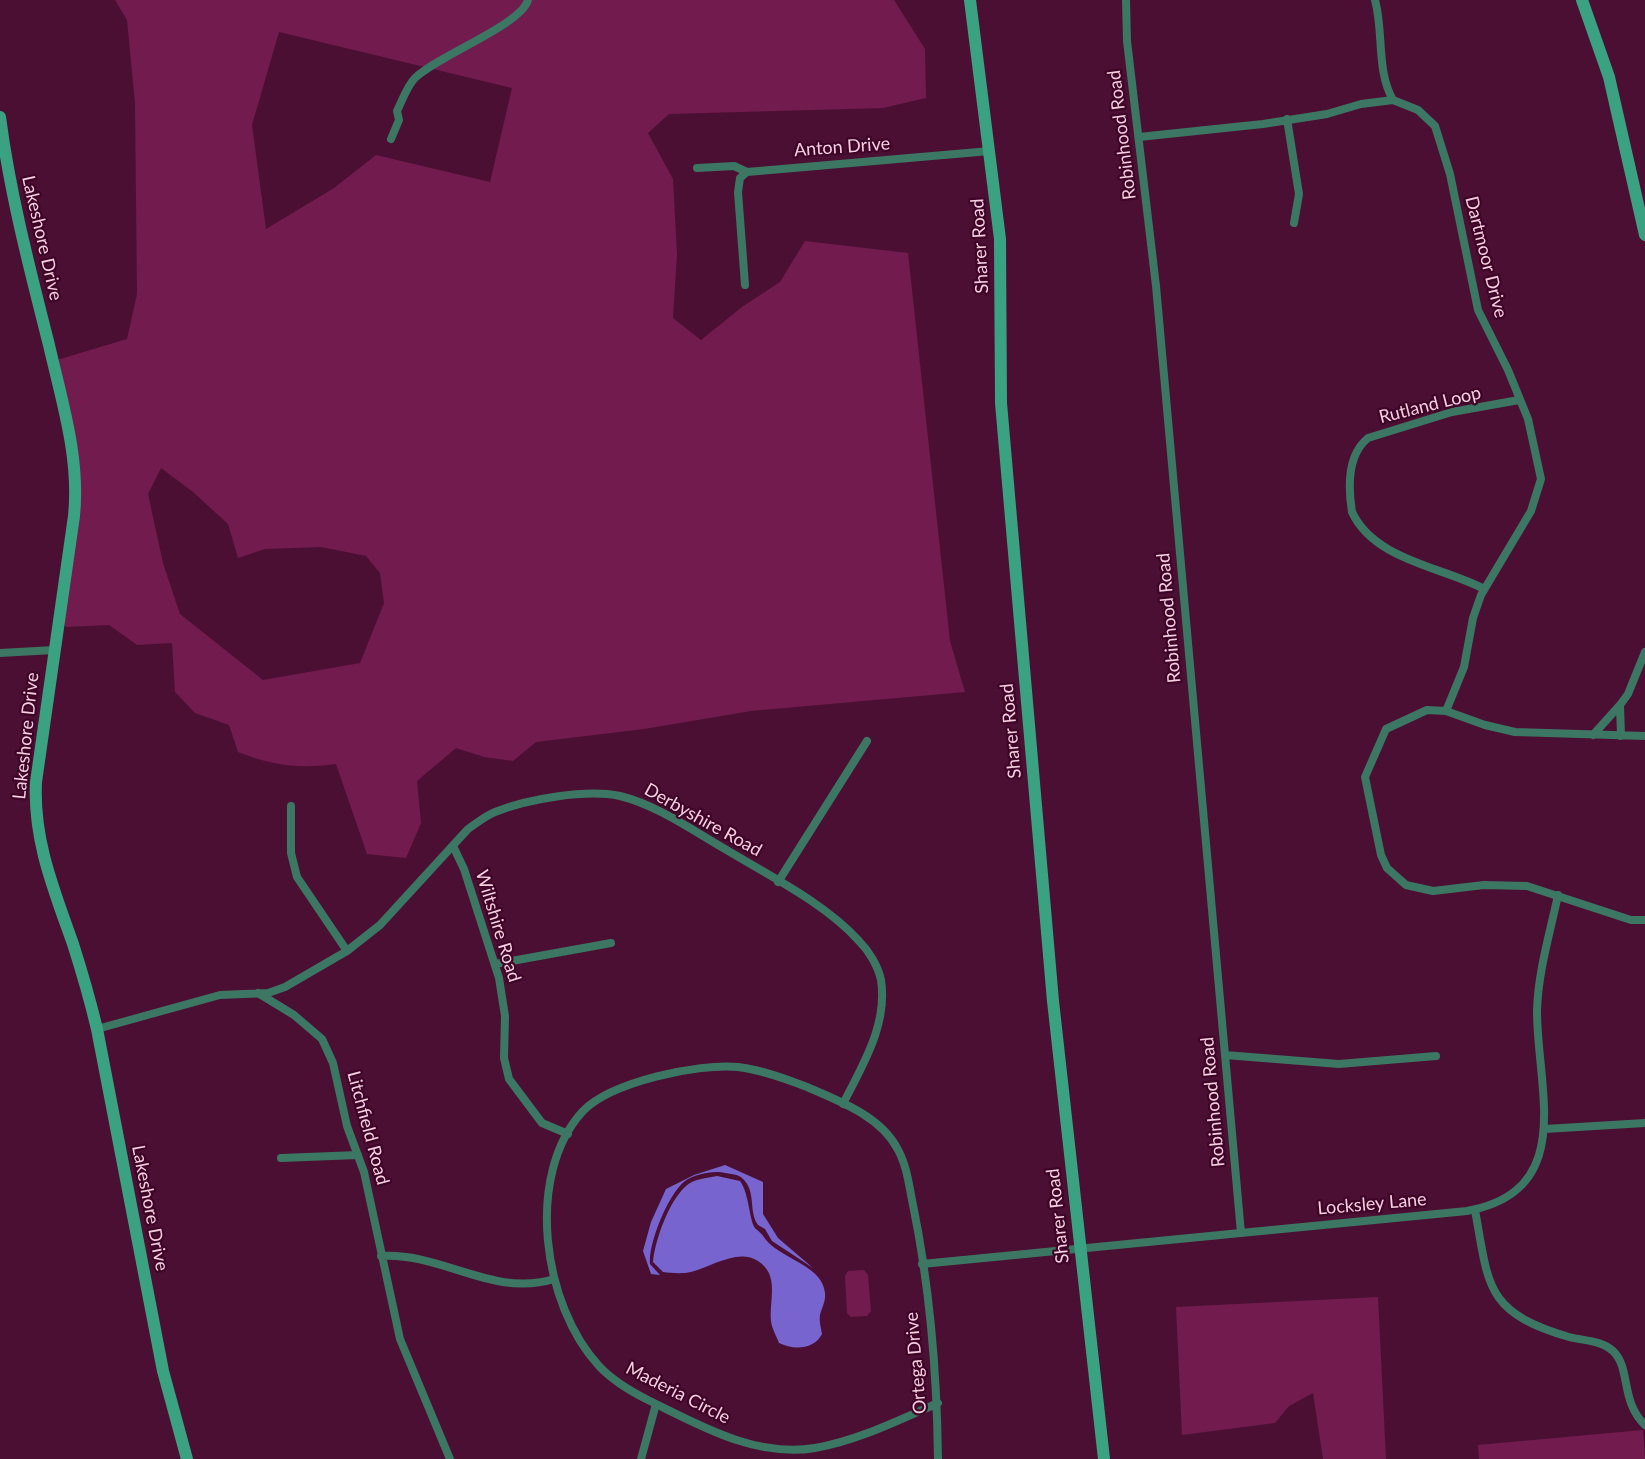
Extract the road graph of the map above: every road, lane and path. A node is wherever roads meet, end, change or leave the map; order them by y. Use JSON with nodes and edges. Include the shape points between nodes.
{"nodes":[{"id":1,"x":528,"y":0,"type":"edge"},
{"id":2,"x":970,"y":0,"type":"edge"},
{"id":3,"x":1126,"y":0,"type":"edge"},
{"id":4,"x":1375,"y":0,"type":"edge"},
{"id":5,"x":1582,"y":0,"type":"edge"},
{"id":6,"x":1393,"y":100,"type":"junction"},
{"id":7,"x":0,"y":117,"type":"edge"},
{"id":8,"x":1287,"y":119,"type":"junction"},
{"id":9,"x":1139,"y":137,"type":"junction"},
{"id":10,"x":391,"y":139,"type":"dead end"},
{"id":11,"x":990,"y":151,"type":"junction"},
{"id":12,"x":697,"y":168,"type":"dead end"},
{"id":13,"x":747,"y":172,"type":"junction"},
{"id":14,"x":1294,"y":223,"type":"dead end"},
{"id":15,"x":1645,"y":235,"type":"edge"},
{"id":16,"x":745,"y":285,"type":"dead end"},
{"id":17,"x":1519,"y":400,"type":"junction"},
{"id":18,"x":1484,"y":589,"type":"junction"},
{"id":19,"x":54,"y":650,"type":"junction"},
{"id":20,"x":1645,"y":652,"type":"edge"},
{"id":21,"x":0,"y":653,"type":"edge"},
{"id":22,"x":1620,"y":705,"type":"junction"},
{"id":23,"x":1446,"y":711,"type":"junction"},
{"id":24,"x":1593,"y":735,"type":"junction"},
{"id":25,"x":1621,"y":736,"type":"junction"},
{"id":26,"x":1645,"y":736,"type":"edge"},
{"id":27,"x":867,"y":741,"type":"dead end"},
{"id":28,"x":291,"y":806,"type":"dead end"},
{"id":29,"x":453,"y":846,"type":"junction"},
{"id":30,"x":778,"y":882,"type":"junction"},
{"id":31,"x":1558,"y":895,"type":"junction"},
{"id":32,"x":1645,"y":920,"type":"edge"},
{"id":33,"x":611,"y":943,"type":"dead end"},
{"id":34,"x":347,"y":951,"type":"junction"},
{"id":35,"x":495,"y":964,"type":"junction"},
{"id":36,"x":258,"y":993,"type":"junction"},
{"id":37,"x":97,"y":1029,"type":"junction"},
{"id":38,"x":1226,"y":1055,"type":"junction"},
{"id":39,"x":1436,"y":1056,"type":"dead end"},
{"id":40,"x":843,"y":1104,"type":"junction"},
{"id":41,"x":1645,"y":1123,"type":"edge"},
{"id":42,"x":1545,"y":1129,"type":"junction"},
{"id":43,"x":568,"y":1134,"type":"junction"},
{"id":44,"x":358,"y":1155,"type":"junction"},
{"id":45,"x":281,"y":1158,"type":"dead end"},
{"id":46,"x":1475,"y":1210,"type":"junction"},
{"id":47,"x":1241,"y":1233,"type":"junction"},
{"id":48,"x":1079,"y":1248,"type":"junction"},
{"id":49,"x":381,"y":1256,"type":"junction"},
{"id":50,"x":922,"y":1264,"type":"junction"},
{"id":51,"x":554,"y":1279,"type":"junction"},
{"id":52,"x":938,"y":1403,"type":"junction"},
{"id":53,"x":656,"y":1404,"type":"junction"},
{"id":54,"x":1645,"y":1425,"type":"edge"},
{"id":55,"x":187,"y":1459,"type":"edge"},
{"id":56,"x":450,"y":1459,"type":"edge"},
{"id":57,"x":641,"y":1459,"type":"edge"},
{"id":58,"x":938,"y":1459,"type":"edge"},
{"id":59,"x":1104,"y":1459,"type":"edge"}],
"edges":[{"from":1,"to":10,"type":"street","via":[[526,7],[509,22],[438,60],[413,80],[397,111],[399,120]]},
{"from":2,"to":11,"type":"street","name":"Sharer Road"},
{"from":3,"to":9,"type":"street","name":"Robinhood Road"},
{"from":4,"to":6,"type":"street","via":[[1384,74]]},
{"from":5,"to":15,"type":"street","via":[[1609,77]]},
{"from":6,"to":8,"type":"street"},
{"from":6,"to":17,"type":"street","name":"Dartmoor Drive","via":[[1425,116],[1440,136],[1478,310]]},
{"from":7,"to":19,"type":"street","name":"Lakeshore Drive","via":[[17,217],[63,405],[75,474],[74,516]]},
{"from":8,"to":9,"type":"street"},
{"from":8,"to":14,"type":"street","via":[[1299,194]]},
{"from":9,"to":38,"type":"street","name":"Robinhood Road"},
{"from":11,"to":13,"type":"street","name":"Anton Drive"},
{"from":11,"to":48,"type":"street","name":"Sharer Road","via":[[1001,251],[1001,403],[1053,1002]]},
{"from":12,"to":13,"type":"street","name":"Anton Drive","via":[[734,166]]},
{"from":13,"to":16,"type":"street","via":[[740,178],[738,192]]},
{"from":17,"to":18,"type":"street","name":"Dartmoor Drive","via":[[1533,435],[1540,488],[1531,511]]},
{"from":17,"to":18,"type":"street","name":"Rutland Loop","via":[[1435,417],[1368,438],[1355,453],[1352,469],[1352,512],[1366,530],[1402,558]]},
{"from":18,"to":23,"type":"street","name":"Dartmoor Drive","via":[[1473,618],[1464,667]]},
{"from":19,"to":21,"type":"street"},
{"from":19,"to":37,"type":"street","name":"Lakeshore Drive","via":[[36,782],[36,824]]},
{"from":20,"to":22,"type":"street"},
{"from":22,"to":24,"type":"street"},
{"from":22,"to":25,"type":"street"},
{"from":23,"to":24,"type":"street","via":[[1515,732]]},
{"from":23,"to":31,"type":"street","via":[[1428,710],[1392,725],[1382,735],[1365,772],[1375,835],[1387,868],[1406,885],[1433,891],[1484,885],[1527,886]]},
{"from":24,"to":25,"type":"street"},
{"from":25,"to":26,"type":"street"},
{"from":27,"to":30,"type":"street"},
{"from":28,"to":34,"type":"street","via":[[291,853],[297,877]]},
{"from":29,"to":30,"type":"street","name":"Derbyshire Road","via":[[468,829],[493,812],[567,796],[606,794],[661,812]]},
{"from":29,"to":34,"type":"street","name":"Derbyshire Road","via":[[399,906]]},
{"from":29,"to":35,"type":"street","name":"Wiltshire Road"},
{"from":30,"to":40,"type":"street","name":"Derbyshire Road","via":[[831,915],[858,939],[874,961],[880,980],[877,1028]]},
{"from":31,"to":32,"type":"street","via":[[1631,920]]},
{"from":31,"to":42,"type":"street","name":"Locksley Lane","via":[[1538,1002]]},
{"from":33,"to":35,"type":"street"},
{"from":34,"to":36,"type":"street","name":"Derbyshire Road","via":[[277,991]]},
{"from":35,"to":43,"type":"street","name":"Wiltshire Road","via":[[502,992],[504,1058],[509,1078],[542,1123]]},
{"from":36,"to":37,"type":"street","via":[[220,995]]},
{"from":36,"to":44,"type":"street","name":"Litchfield Road","via":[[294,1015],[326,1045]]},
{"from":37,"to":55,"type":"street","name":"Lakeshore Drive","via":[[163,1371]]},
{"from":38,"to":39,"type":"street","via":[[1339,1064]]},
{"from":38,"to":47,"type":"street","name":"Robinhood Road"},
{"from":40,"to":43,"type":"street","name":"Maderia Circle","via":[[771,1073],[713,1067],[603,1095],[585,1109]]},
{"from":40,"to":50,"type":"street","name":"Maderia Circle","via":[[882,1127],[900,1153]]},
{"from":41,"to":42,"type":"street"},
{"from":42,"to":46,"type":"street","name":"Locksley Lane","via":[[1538,1161],[1526,1180],[1505,1197]]},
{"from":43,"to":51,"type":"street","name":"Maderia Circle","via":[[553,1175],[547,1211]]},
{"from":44,"to":45,"type":"street"},
{"from":44,"to":49,"type":"street","name":"Litchfield Road"},
{"from":46,"to":47,"type":"street","name":"Locksley Lane"},
{"from":46,"to":54,"type":"street","via":[[1487,1274],[1500,1302],[1540,1326],[1602,1344],[1615,1352],[1630,1406]]},
{"from":47,"to":48,"type":"street","name":"Locksley Lane"},
{"from":48,"to":50,"type":"street","name":"Locksley Lane"},
{"from":48,"to":59,"type":"street","name":"Sharer Road"},
{"from":49,"to":51,"type":"street","via":[[415,1258],[517,1286]]},
{"from":49,"to":56,"type":"street","name":"Litchfield Road","via":[[400,1339]]},
{"from":50,"to":52,"type":"street","name":"Ortega Drive"},
{"from":51,"to":53,"type":"street","name":"Maderia Circle","via":[[569,1317],[600,1367],[633,1393]]},
{"from":52,"to":53,"type":"street","name":"Maderia Circle","via":[[856,1437],[796,1450],[730,1438]]},
{"from":52,"to":58,"type":"street","name":"Ortega Drive"},
{"from":53,"to":57,"type":"street"}]}
